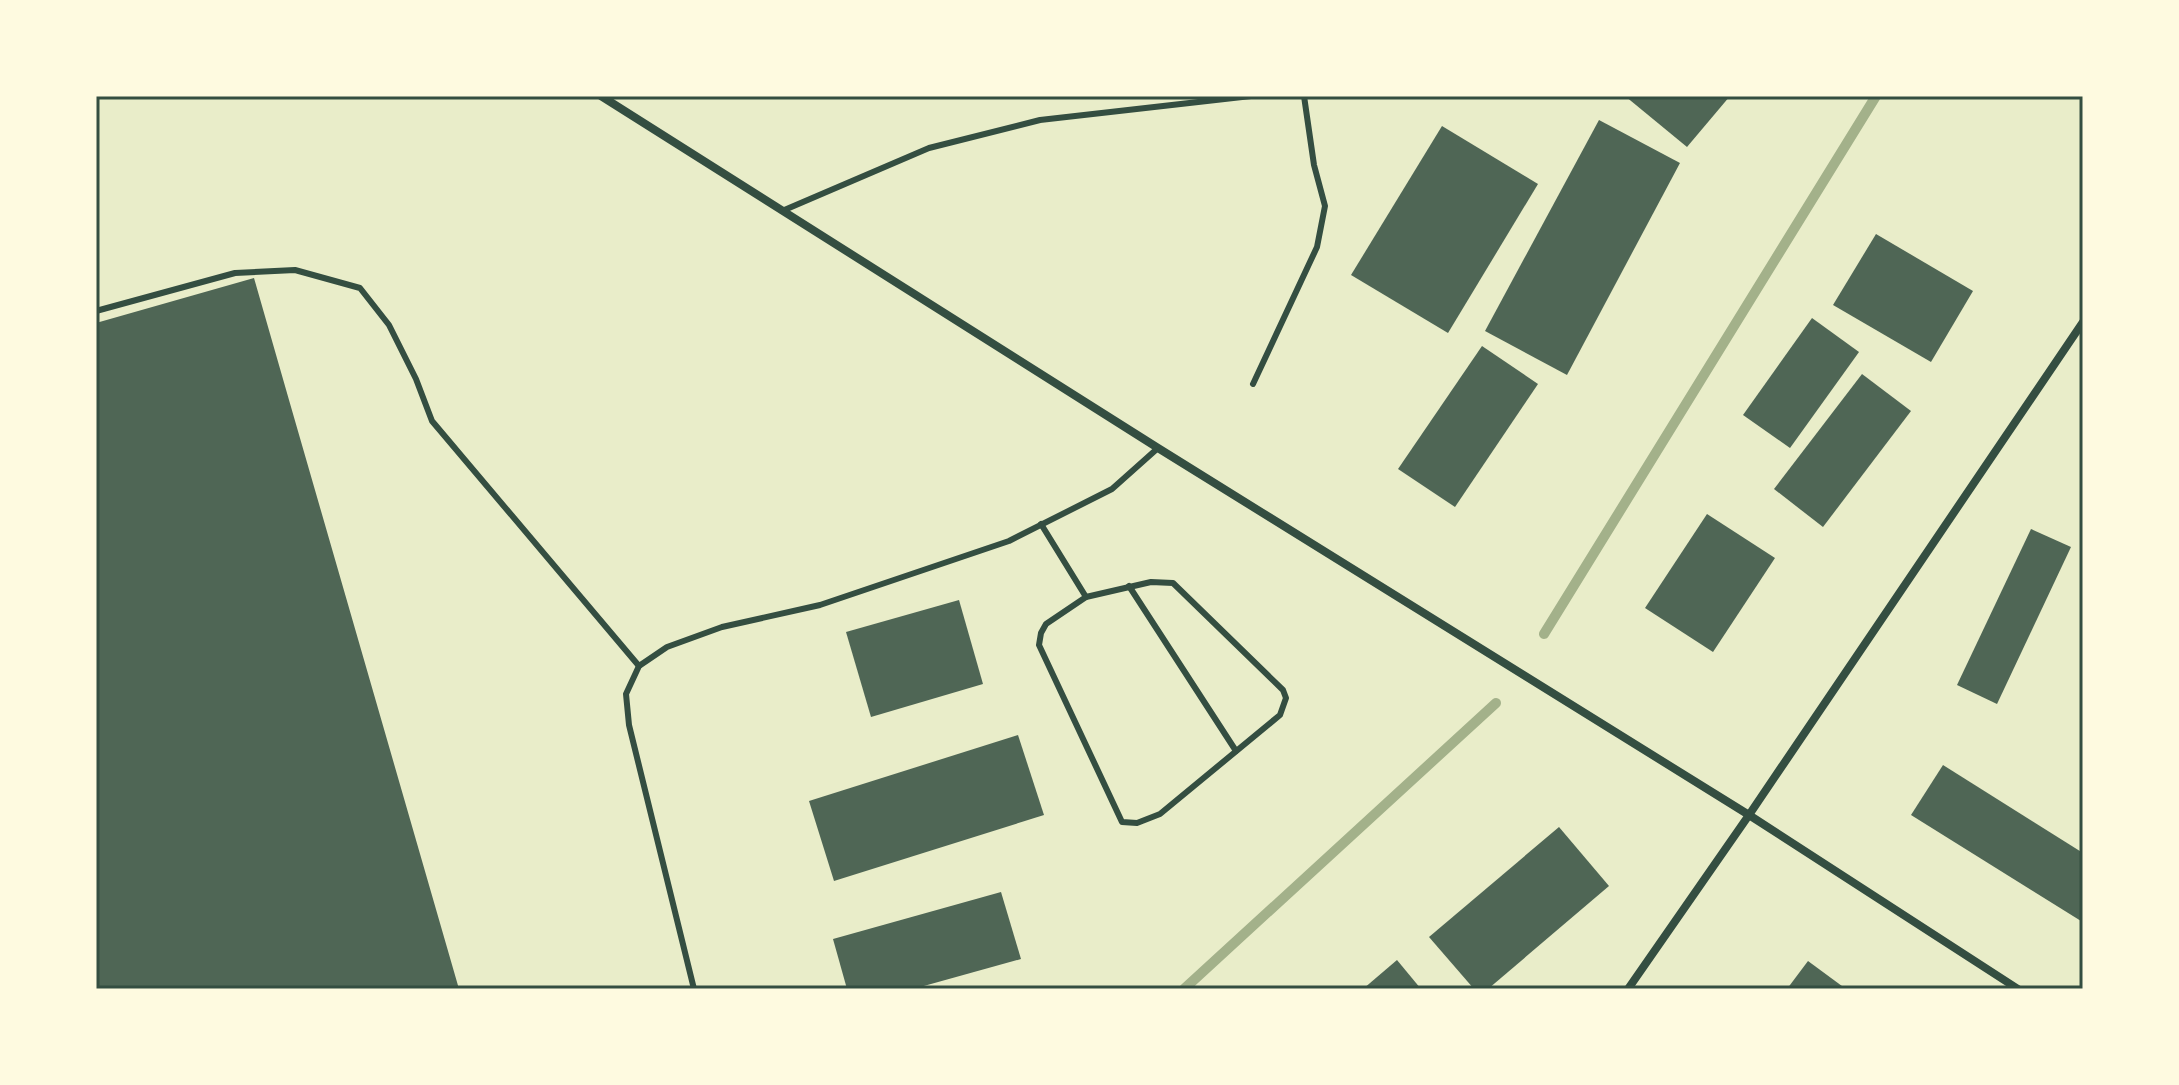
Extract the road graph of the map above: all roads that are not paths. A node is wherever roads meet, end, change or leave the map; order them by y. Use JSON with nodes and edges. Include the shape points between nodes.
{"nodes":[{"id":1,"x":601,"y":96,"type":"edge"},
{"id":2,"x":1251,"y":96,"type":"edge"},
{"id":3,"x":1304,"y":96,"type":"edge"},
{"id":4,"x":782,"y":211,"type":"junction"},
{"id":5,"x":96,"y":311,"type":"edge"},
{"id":6,"x":2083,"y":322,"type":"edge"},
{"id":7,"x":1253,"y":384,"type":"dead end"},
{"id":8,"x":1158,"y":448,"type":"junction"},
{"id":9,"x":1041,"y":524,"type":"junction"},
{"id":10,"x":1129,"y":586,"type":"junction"},
{"id":11,"x":1086,"y":597,"type":"junction"},
{"id":12,"x":639,"y":666,"type":"junction"},
{"id":13,"x":1236,"y":751,"type":"junction"},
{"id":14,"x":1749,"y":815,"type":"junction"},
{"id":15,"x":694,"y":989,"type":"edge"},
{"id":16,"x":1628,"y":989,"type":"edge"},
{"id":17,"x":2018,"y":989,"type":"edge"}],
"edges":[{"from":1,"to":4,"type":"street"},
{"from":2,"to":4,"type":"lane","via":[[1040,120],[929,148]]},
{"from":3,"to":7,"type":"lane","via":[[1325,206],[1317,247]]},
{"from":4,"to":8,"type":"street"},
{"from":5,"to":12,"type":"lane","via":[[235,273],[295,270],[360,288],[389,325],[432,421]]},
{"from":6,"to":14,"type":"street"},
{"from":8,"to":9,"type":"lane","via":[[1112,489]]},
{"from":8,"to":14,"type":"street"},
{"from":9,"to":11,"type":"lane"},
{"from":9,"to":12,"type":"lane","via":[[1009,541],[820,605],[722,627],[667,647]]},
{"from":10,"to":11,"type":"lane"},
{"from":10,"to":13,"type":"lane"},
{"from":10,"to":13,"type":"lane","via":[[1173,583],[1283,690],[1280,715]]},
{"from":11,"to":13,"type":"lane","via":[[1046,624],[1039,645],[1122,822],[1137,823],[1160,814]]},
{"from":12,"to":15,"type":"lane","via":[[626,694],[629,725]]},
{"from":14,"to":16,"type":"street"},
{"from":14,"to":17,"type":"street"}]}
